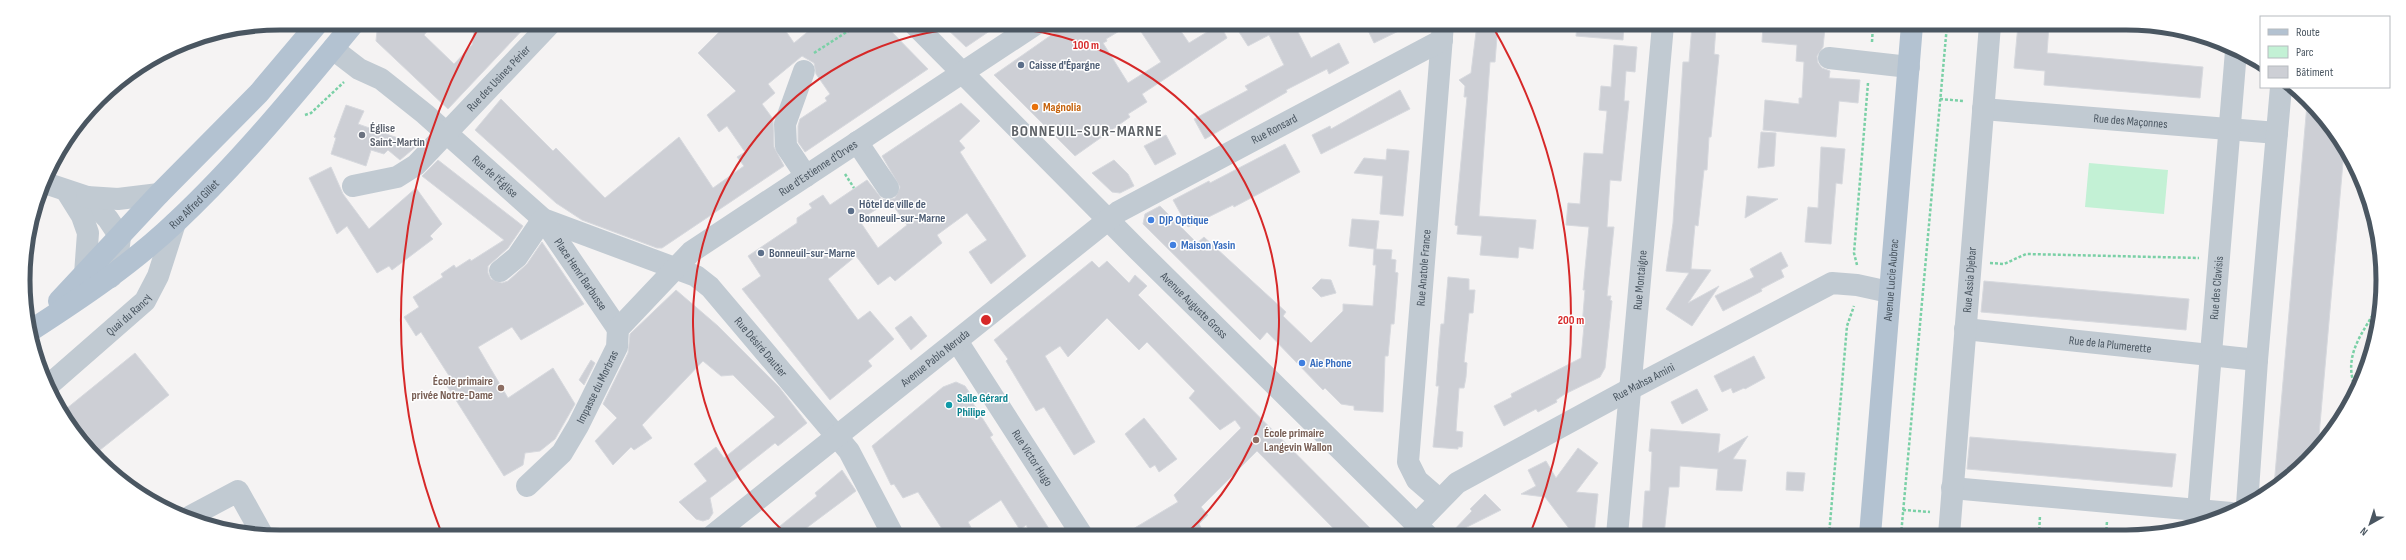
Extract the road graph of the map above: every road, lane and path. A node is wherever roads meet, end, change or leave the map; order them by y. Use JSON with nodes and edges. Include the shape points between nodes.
{"nodes":[{"id":1,"x":313,"y":30,"type":"edge"},
{"id":2,"x":348,"y":30,"type":"edge"},
{"id":3,"x":544,"y":30,"type":"edge"},
{"id":4,"x":850,"y":30,"type":"edge"},
{"id":5,"x":920,"y":30,"type":"edge"},
{"id":6,"x":1027,"y":30,"type":"edge"},
{"id":7,"x":1664,"y":30,"type":"edge"},
{"id":8,"x":1873,"y":30,"type":"edge"},
{"id":9,"x":1912,"y":30,"type":"edge"},
{"id":10,"x":1947,"y":30,"type":"edge"},
{"id":11,"x":1990,"y":30,"type":"edge"},
{"id":12,"x":1442,"y":32,"type":"edge"},
{"id":13,"x":333,"y":49,"type":"junction"},
{"id":14,"x":2236,"y":55,"type":"edge"},
{"id":15,"x":1829,"y":58,"type":"dead end"},
{"id":16,"x":1870,"y":62,"type":"junction"},
{"id":17,"x":1909,"y":67,"type":"junction"},
{"id":18,"x":804,"y":71,"type":"joint"},
{"id":19,"x":963,"y":73,"type":"junction"},
{"id":20,"x":2281,"y":88,"type":"edge"},
{"id":21,"x":1983,"y":109,"type":"junction"},
{"id":22,"x":2230,"y":129,"type":"junction"},
{"id":23,"x":447,"y":133,"type":"junction"},
{"id":24,"x":2277,"y":133,"type":"junction"},
{"id":25,"x":858,"y":142,"type":"junction"},
{"id":26,"x":844,"y":172,"type":"dead end"},
{"id":27,"x":806,"y":176,"type":"junction"},
{"id":28,"x":49,"y":184,"type":"edge"},
{"id":29,"x":353,"y":186,"type":"dead end"},
{"id":30,"x":854,"y":188,"type":"dead end"},
{"id":31,"x":888,"y":188,"type":"dead end"},
{"id":32,"x":159,"y":194,"type":"junction"},
{"id":33,"x":77,"y":195,"type":"junction"},
{"id":34,"x":543,"y":219,"type":"junction"},
{"id":35,"x":1108,"y":219,"type":"junction"},
{"id":36,"x":175,"y":223,"type":"junction"},
{"id":37,"x":120,"y":237,"type":"junction"},
{"id":38,"x":2219,"y":259,"type":"junction"},
{"id":39,"x":1970,"y":261,"type":"junction"},
{"id":40,"x":677,"y":269,"type":"junction"},
{"id":41,"x":1858,"y":269,"type":"dead end"},
{"id":42,"x":500,"y":270,"type":"dead end"},
{"id":43,"x":85,"y":274,"type":"junction"},
{"id":44,"x":111,"y":277,"type":"junction"},
{"id":45,"x":1889,"y":292,"type":"junction"},
{"id":46,"x":1855,"y":300,"type":"dead end"},
{"id":47,"x":2374,"y":311,"type":"edge"},
{"id":48,"x":35,"y":326,"type":"edge"},
{"id":49,"x":35,"y":328,"type":"edge"},
{"id":50,"x":618,"y":329,"type":"junction"},
{"id":51,"x":1965,"y":329,"type":"junction"},
{"id":52,"x":957,"y":341,"type":"junction"},
{"id":53,"x":2211,"y":355,"type":"junction"},
{"id":54,"x":2256,"y":360,"type":"junction"},
{"id":55,"x":52,"y":382,"type":"edge"},
{"id":56,"x":2353,"y":384,"type":"edge"},
{"id":57,"x":1632,"y":388,"type":"junction"},
{"id":58,"x":838,"y":435,"type":"junction"},
{"id":59,"x":528,"y":486,"type":"dead end"},
{"id":60,"x":1952,"y":488,"type":"junction"},
{"id":61,"x":1439,"y":499,"type":"junction"},
{"id":62,"x":2247,"y":499,"type":"edge"},
{"id":63,"x":1903,"y":510,"type":"junction"},
{"id":64,"x":194,"y":515,"type":"edge"},
{"id":65,"x":2210,"y":515,"type":"edge"},
{"id":66,"x":2197,"y":517,"type":"edge"},
{"id":67,"x":1950,"y":525,"type":"edge"},
{"id":68,"x":259,"y":529,"type":"edge"},
{"id":69,"x":720,"y":530,"type":"edge"},
{"id":70,"x":890,"y":530,"type":"edge"},
{"id":71,"x":1079,"y":530,"type":"edge"},
{"id":72,"x":1422,"y":530,"type":"edge"},
{"id":73,"x":1618,"y":530,"type":"edge"},
{"id":74,"x":1829,"y":530,"type":"edge"},
{"id":75,"x":1870,"y":530,"type":"edge"},
{"id":76,"x":1901,"y":530,"type":"edge"}],
"edges":[{"from":1,"to":32,"type":"main road","name":"Rue Alfred Gillet","via":[[259,93]]},
{"from":2,"to":13,"type":"main road","name":"Rue Alfred Gillet"},
{"from":3,"to":23,"type":"street","name":"Rue des Usines Périer"},
{"from":4,"to":18,"type":"path","via":[[803,61]]},
{"from":5,"to":19,"type":"street","name":"Avenue Auguste Gross"},
{"from":6,"to":19,"type":"street","name":"Rue d'Estienne d'Orves"},
{"from":7,"to":57,"type":"street","name":"Rue Montaigne"},
{"from":8,"to":16,"type":"path"},
{"from":9,"to":17,"type":"main road","name":"Avenue Lucie Aubrac"},
{"from":10,"to":63,"type":"path"},
{"from":11,"to":21,"type":"street","name":"Rue Assia Djebar"},
{"from":12,"to":35,"type":"street","name":"Rue Ronsard"},
{"from":12,"to":61,"type":"street","name":"Rue Anatole France","via":[[1408,462],[1417,480]]},
{"from":13,"to":23,"type":"street","name":"Rue de l'Église","via":[[359,68],[381,79]]},
{"from":13,"to":36,"type":"main road","name":"Rue Alfred Gillet","via":[[213,186]]},
{"from":14,"to":22,"type":"street","name":"Rue des Clavisis"},
{"from":15,"to":16,"type":"street"},
{"from":16,"to":17,"type":"street"},
{"from":16,"to":41,"type":"path","via":[[1854,253]]},
{"from":17,"to":45,"type":"main road","name":"Avenue Lucie Aubrac"},
{"from":18,"to":27,"type":"street","via":[[785,124],[786,146]]},
{"from":19,"to":25,"type":"street","name":"Rue d'Estienne d'Orves"},
{"from":19,"to":35,"type":"street","name":"Avenue Auguste Gross"},
{"from":20,"to":24,"type":"street"},
{"from":21,"to":22,"type":"street","name":"Rue des Maçonnes"},
{"from":21,"to":39,"type":"street","name":"Rue Assia Djebar"},
{"from":22,"to":24,"type":"street","name":"Rue des Maçonnes"},
{"from":22,"to":38,"type":"street","name":"Rue des Clavisis"},
{"from":23,"to":29,"type":"street","name":"Rue des Usines Périer","via":[[416,166],[397,177]]},
{"from":23,"to":34,"type":"street","name":"Rue de l'Église"},
{"from":24,"to":54,"type":"street"},
{"from":25,"to":27,"type":"street","name":"Rue d'Estienne d'Orves"},
{"from":25,"to":31,"type":"street"},
{"from":26,"to":30,"type":"path"},
{"from":27,"to":40,"type":"street","name":"Rue d'Estienne d'Orves","via":[[692,252]]},
{"from":28,"to":33,"type":"street"},
{"from":32,"to":33,"type":"street","via":[[118,199]]},
{"from":32,"to":37,"type":"main road","name":"Rue Alfred Gillet"},
{"from":33,"to":37,"type":"street","via":[[108,219]]},
{"from":33,"to":43,"type":"street","via":[[88,233]]},
{"from":34,"to":40,"type":"street","name":"Rue de l'Église"},
{"from":34,"to":42,"type":"street","via":[[517,257]]},
{"from":34,"to":50,"type":"street","name":"Place Henri Barbusse"},
{"from":35,"to":52,"type":"street","name":"Avenue Pablo Neruda"},
{"from":35,"to":72,"type":"street","name":"Avenue Auguste Gross"},
{"from":36,"to":44,"type":"main road","name":"Rue Alfred Gillet"},
{"from":36,"to":55,"type":"street","name":"Quai du Rancy","via":[[158,276],[145,301]]},
{"from":37,"to":43,"type":"main road","name":"Rue Alfred Gillet"},
{"from":37,"to":44,"type":"street","via":[[117,261]]},
{"from":38,"to":39,"type":"path","via":[[2026,254],[2004,264]]},
{"from":38,"to":53,"type":"street","name":"Rue des Clavisis"},
{"from":39,"to":51,"type":"street","name":"Rue Assia Djebar"},
{"from":40,"to":50,"type":"street"},
{"from":40,"to":58,"type":"street","name":"Rue Désiré Dautier","via":[[696,276],[720,297]]},
{"from":43,"to":48,"type":"main road","name":"Rue Alfred Gillet"},
{"from":44,"to":49,"type":"main road","name":"Rue Alfred Gillet"},
{"from":45,"to":57,"type":"street","name":"Rue Mahsa Amini","via":[[1832,283]]},
{"from":45,"to":75,"type":"main road","name":"Avenue Lucie Aubrac"},
{"from":46,"to":74,"type":"path","via":[[1847,326]]},
{"from":47,"to":56,"type":"path","via":[[2361,330],[2352,351]]},
{"from":50,"to":59,"type":"street","name":"Impasse du Morbras","via":[[617,347],[578,426],[562,452]]},
{"from":51,"to":53,"type":"street","name":"Rue de la Plumerette"},
{"from":51,"to":60,"type":"street","name":"Rue Assia Djebar"},
{"from":52,"to":58,"type":"street","name":"Avenue Pablo Neruda"},
{"from":52,"to":71,"type":"street","name":"Rue Victor Hugo"},
{"from":53,"to":54,"type":"street","name":"Rue de la Plumerette"},
{"from":53,"to":66,"type":"street","name":"Rue des Clavisis"},
{"from":54,"to":62,"type":"street"},
{"from":57,"to":61,"type":"street","name":"Rue Mahsa Amini","via":[[1457,483]]},
{"from":57,"to":73,"type":"street","name":"Rue Montaigne"},
{"from":58,"to":69,"type":"street","name":"Avenue Pablo Neruda"},
{"from":58,"to":70,"type":"street","name":"Rue Désiré Dautier"},
{"from":60,"to":66,"type":"street"},
{"from":60,"to":67,"type":"street","name":"Rue Assia Djebar"},
{"from":61,"to":72,"type":"street","name":"Rue Mahsa Amini"},
{"from":63,"to":67,"type":"path"},
{"from":63,"to":76,"type":"path"},
{"from":64,"to":68,"type":"street","via":[[238,491]]},
{"from":65,"to":66,"type":"street"}]}
